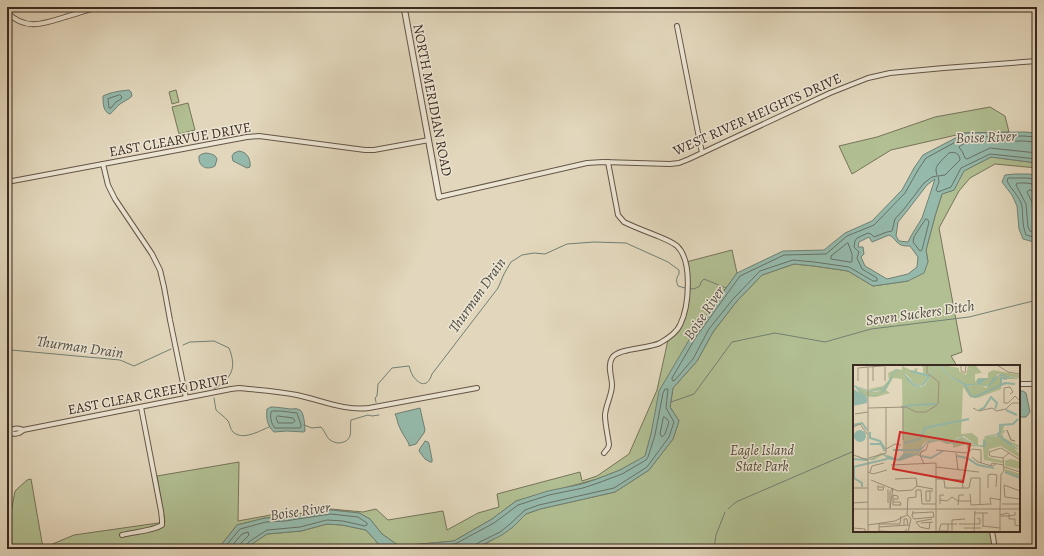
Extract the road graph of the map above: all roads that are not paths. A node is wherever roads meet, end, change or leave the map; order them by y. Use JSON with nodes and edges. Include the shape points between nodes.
{"nodes":[{"id":1,"x":98,"y":7,"type":"edge"},
{"id":2,"x":404,"y":7,"type":"edge"},
{"id":3,"x":7,"y":12,"type":"edge"},
{"id":4,"x":677,"y":26,"type":"dead end"},
{"id":5,"x":1037,"y":61,"type":"edge"},
{"id":6,"x":429,"y":140,"type":"junction"},
{"id":7,"x":702,"y":153,"type":"junction"},
{"id":8,"x":608,"y":162,"type":"junction"},
{"id":9,"x":103,"y":164,"type":"junction"},
{"id":10,"x":7,"y":182,"type":"edge"},
{"id":11,"x":439,"y":197,"type":"joint"},
{"id":12,"x":1037,"y":383,"type":"edge"},
{"id":13,"x":1020,"y":384,"type":"edge"},
{"id":14,"x":477,"y":388,"type":"dead end"},
{"id":15,"x":186,"y":398,"type":"junction"},
{"id":16,"x":141,"y":407,"type":"junction"},
{"id":17,"x":7,"y":433,"type":"edge"},
{"id":18,"x":604,"y":453,"type":"dead end"},
{"id":19,"x":992,"y":532,"type":"edge"},
{"id":20,"x":122,"y":535,"type":"dead end"},
{"id":21,"x":996,"y":549,"type":"edge"}],
"edges":[{"from":1,"to":3,"type":"street","via":[[42,24],[19,21]]},
{"from":2,"to":6,"type":"street","name":"NORTH MERIDIAN ROAD"},
{"from":4,"to":7,"type":"street"},
{"from":5,"to":7,"type":"street","name":"WEST RIVER HEIGHTS DRIVE","via":[[873,76],[830,93]]},
{"from":6,"to":9,"type":"street","name":"EAST CLEARVUE DRIVE","via":[[364,150],[253,136]]},
{"from":6,"to":11,"type":"street","name":"NORTH MERIDIAN ROAD"},
{"from":7,"to":8,"type":"street","name":"WEST RIVER HEIGHTS DRIVE","via":[[670,164]]},
{"from":8,"to":11,"type":"street","name":"WEST RIVER HEIGHTS DRIVE","via":[[587,163]]},
{"from":8,"to":18,"type":"street","via":[[618,214],[624,222],[677,246],[688,273],[684,316],[680,326],[660,343],[627,350],[612,358],[612,387],[605,415],[609,445]]},
{"from":9,"to":10,"type":"street","name":"EAST CLEARVUE DRIVE"},
{"from":9,"to":15,"type":"street","via":[[108,185],[115,199],[160,270]]},
{"from":12,"to":13,"type":"street"},
{"from":14,"to":15,"type":"street","name":"EAST CLEAR CREEK DRIVE","via":[[360,409],[296,395],[239,388]]},
{"from":15,"to":16,"type":"street","name":"EAST CLEAR CREEK DRIVE"},
{"from":16,"to":17,"type":"street","name":"EAST CLEAR CREEK DRIVE","via":[[23,430],[20,433]]},
{"from":16,"to":20,"type":"street","via":[[162,525]]},
{"from":19,"to":21,"type":"street"}]}
